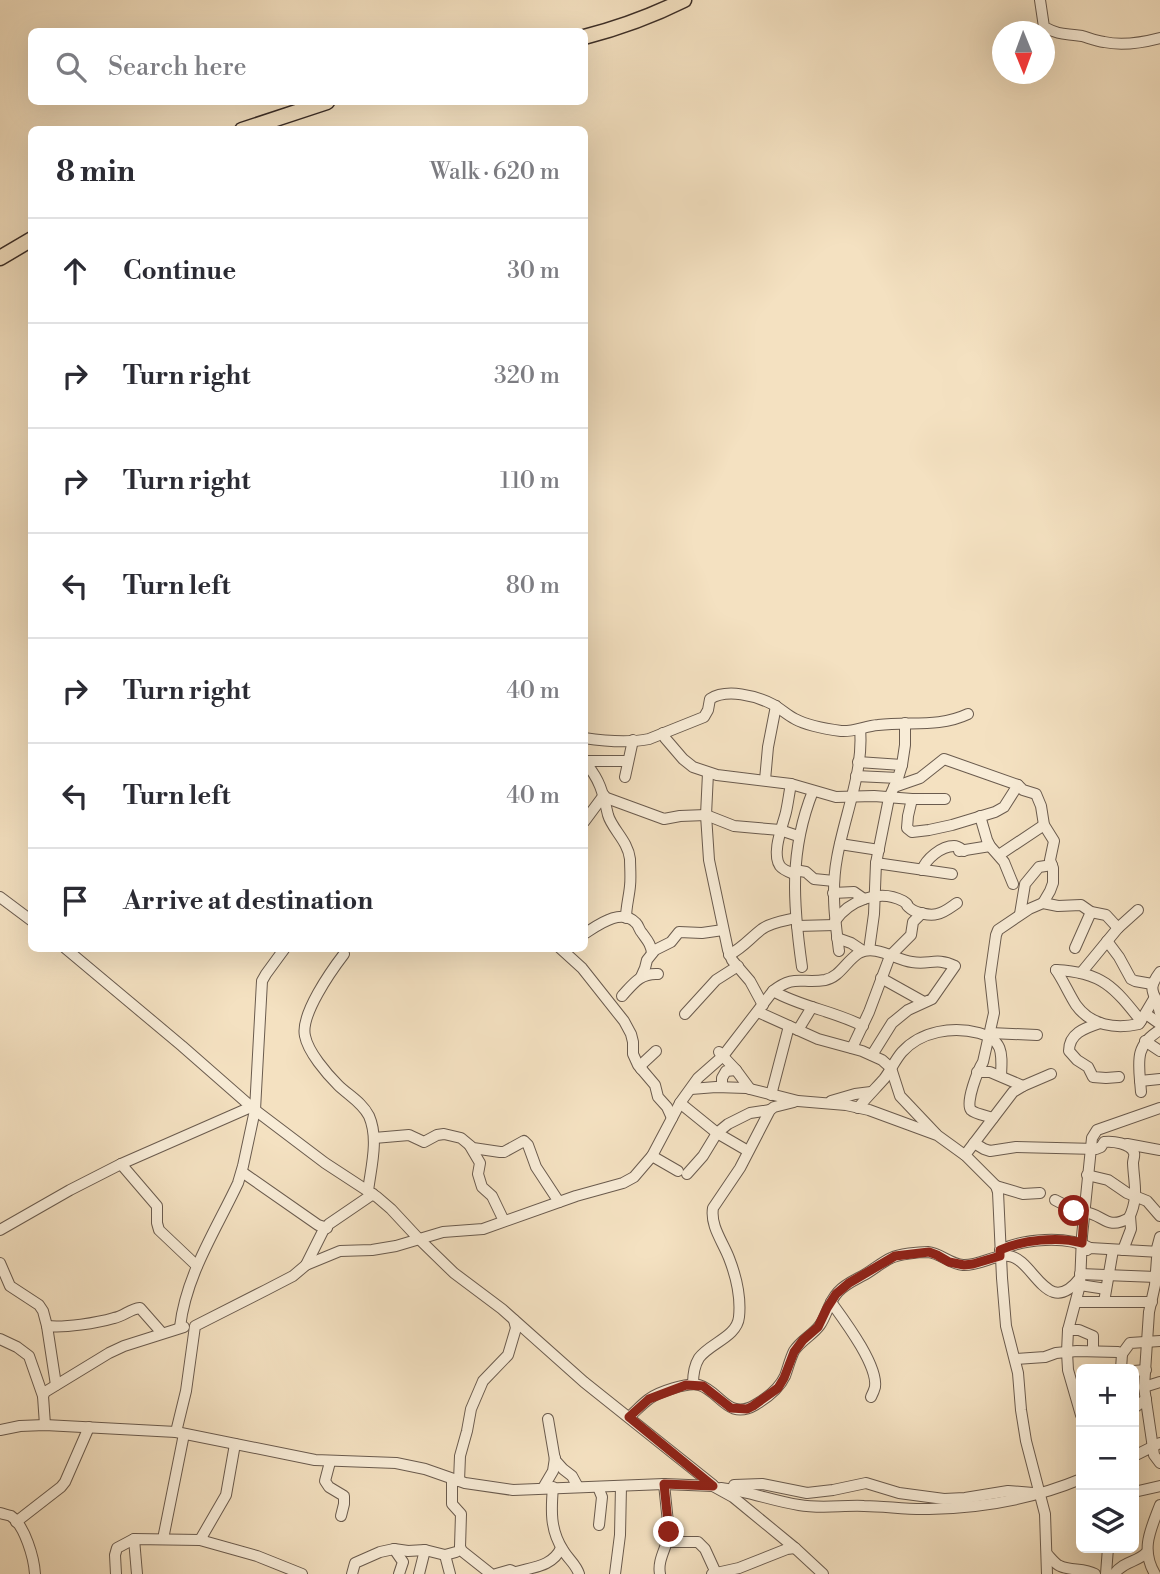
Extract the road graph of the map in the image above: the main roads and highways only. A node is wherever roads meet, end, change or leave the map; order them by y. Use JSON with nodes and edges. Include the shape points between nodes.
{"nodes":[{"id":1,"x":684,"y":0,"type":"edge"},
{"id":2,"x":588,"y":36,"type":"edge"},
{"id":3,"x":318,"y":105,"type":"edge"},
{"id":4,"x":254,"y":126,"type":"edge"},
{"id":5,"x":28,"y":241,"type":"edge"},
{"id":6,"x":0,"y":258,"type":"edge"}],
"edges":[{"from":1,"to":2,"type":"highway"},
{"from":3,"to":4,"type":"highway"},
{"from":5,"to":6,"type":"highway"}]}
